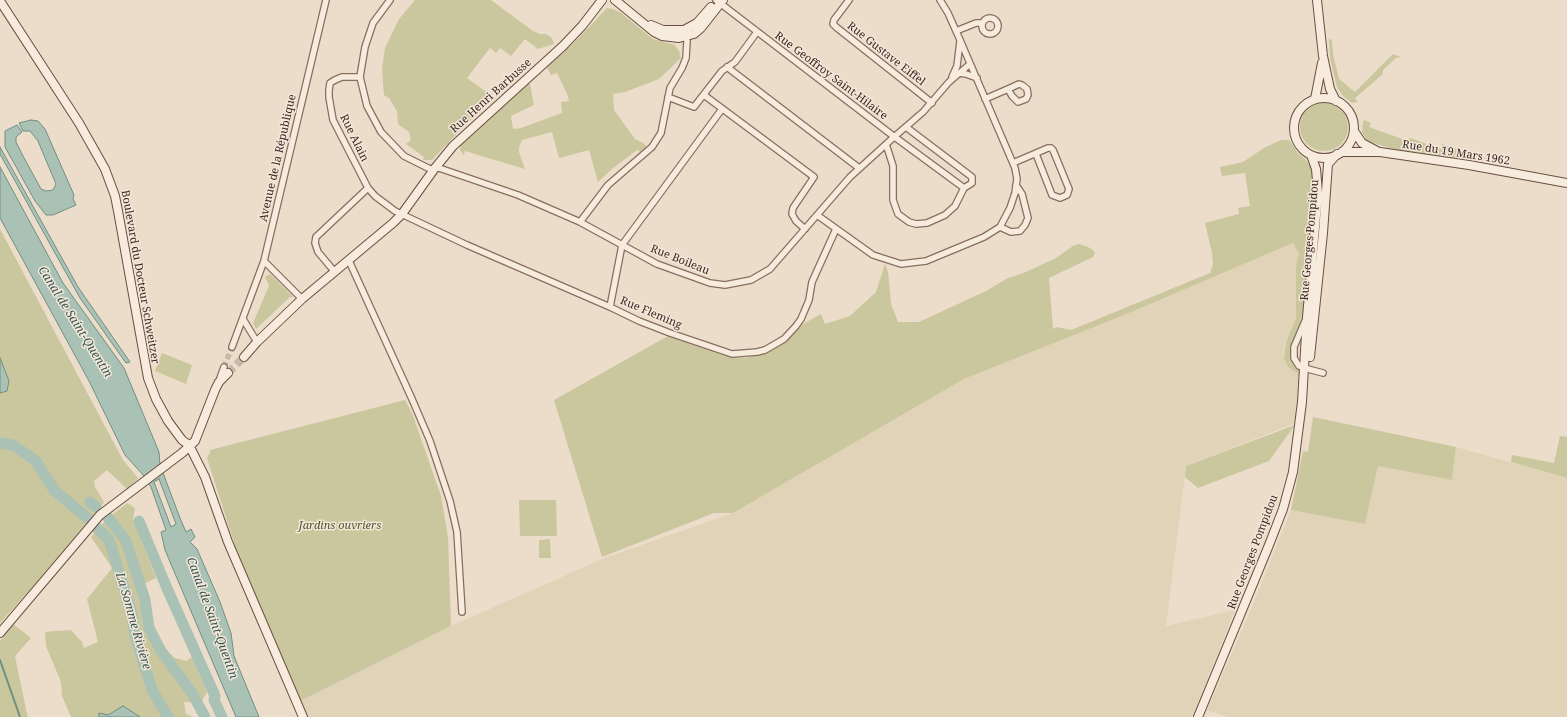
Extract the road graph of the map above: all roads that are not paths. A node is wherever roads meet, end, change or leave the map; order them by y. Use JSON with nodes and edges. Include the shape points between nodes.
{"nodes":[{"id":1,"x":326,"y":0,"type":"edge"},
{"id":2,"x":390,"y":0,"type":"edge"},
{"id":3,"x":602,"y":0,"type":"edge"},
{"id":4,"x":615,"y":0,"type":"edge"},
{"id":5,"x":849,"y":0,"type":"edge"},
{"id":6,"x":940,"y":0,"type":"edge"},
{"id":7,"x":1317,"y":0,"type":"edge"},
{"id":8,"x":0,"y":1,"type":"edge"},
{"id":9,"x":719,"y":1,"type":"edge"},
{"id":10,"x":982,"y":23,"type":"dead end"},
{"id":11,"x":956,"y":31,"type":"junction"},
{"id":12,"x":757,"y":32,"type":"junction"},
{"id":13,"x":685,"y":36,"type":"junction"},
{"id":14,"x":960,"y":40,"type":"junction"},
{"id":15,"x":1323,"y":56,"type":"junction"},
{"id":16,"x":970,"y":64,"type":"junction"},
{"id":17,"x":727,"y":68,"type":"junction"},
{"id":18,"x":959,"y":73,"type":"junction"},
{"id":19,"x":360,"y":77,"type":"junction"},
{"id":20,"x":977,"y":78,"type":"junction"},
{"id":21,"x":949,"y":82,"type":"junction"},
{"id":22,"x":1008,"y":89,"type":"dead end"},
{"id":23,"x":704,"y":95,"type":"junction"},
{"id":24,"x":668,"y":97,"type":"junction"},
{"id":25,"x":985,"y":99,"type":"junction"},
{"id":26,"x":1315,"y":99,"type":"junction"},
{"id":27,"x":1336,"y":101,"type":"junction"},
{"id":28,"x":932,"y":103,"type":"junction"},
{"id":29,"x":722,"y":108,"type":"junction"},
{"id":30,"x":906,"y":127,"type":"junction"},
{"id":31,"x":1354,"y":130,"type":"junction"},
{"id":32,"x":894,"y":137,"type":"junction"},
{"id":33,"x":886,"y":144,"type":"junction"},
{"id":34,"x":1380,"y":152,"type":"junction"},
{"id":35,"x":1340,"y":153,"type":"junction"},
{"id":36,"x":1036,"y":154,"type":"junction"},
{"id":37,"x":1311,"y":155,"type":"junction"},
{"id":38,"x":1013,"y":163,"type":"junction"},
{"id":39,"x":435,"y":168,"type":"junction"},
{"id":40,"x":859,"y":168,"type":"junction"},
{"id":41,"x":1567,"y":182,"type":"edge"},
{"id":42,"x":1016,"y":185,"type":"junction"},
{"id":43,"x":368,"y":188,"type":"junction"},
{"id":44,"x":964,"y":188,"type":"junction"},
{"id":45,"x":402,"y":214,"type":"junction"},
{"id":46,"x":817,"y":215,"type":"junction"},
{"id":47,"x":580,"y":222,"type":"junction"},
{"id":48,"x":1000,"y":227,"type":"junction"},
{"id":49,"x":805,"y":229,"type":"junction"},
{"id":50,"x":836,"y":229,"type":"junction"},
{"id":51,"x":622,"y":245,"type":"junction"},
{"id":52,"x":264,"y":260,"type":"junction"},
{"id":53,"x":347,"y":262,"type":"junction"},
{"id":54,"x":334,"y":271,"type":"junction"},
{"id":55,"x":302,"y":299,"type":"junction"},
{"id":56,"x":610,"y":307,"type":"junction"},
{"id":57,"x":243,"y":319,"type":"junction"},
{"id":58,"x":258,"y":342,"type":"junction"},
{"id":59,"x":232,"y":347,"type":"tunnel mouth"},
{"id":60,"x":244,"y":357,"type":"tunnel mouth"},
{"id":61,"x":1306,"y":369,"type":"junction"},
{"id":62,"x":226,"y":370,"type":"tunnel mouth"},
{"id":63,"x":1323,"y":373,"type":"dead end"},
{"id":64,"x":189,"y":445,"type":"junction"},
{"id":65,"x":462,"y":612,"type":"dead end"},
{"id":66,"x":0,"y":633,"type":"edge"},
{"id":67,"x":303,"y":717,"type":"edge"},
{"id":68,"x":1198,"y":717,"type":"edge"}],
"edges":[{"from":1,"to":52,"type":"street","name":"Avenue de la République"},
{"from":2,"to":19,"type":"street","via":[[373,23],[365,47]]},
{"from":3,"to":39,"type":"street","name":"Rue Henri Barbusse","via":[[568,41],[458,141]]},
{"from":4,"to":13,"type":"street","via":[[654,32],[671,38]]},
{"from":5,"to":28,"type":"street","name":"Rue Gustave Eiffel","via":[[833,24]]},
{"from":6,"to":11,"type":"street"},
{"from":7,"to":15,"type":"street"},
{"from":8,"to":64,"type":"street","name":"Boulevard du Docteur Schweitzer","via":[[79,123],[105,169],[115,196],[148,378],[168,421]]},
{"from":9,"to":12,"type":"street","name":"Rue Geoffroy Saint-Hilaire"},
{"from":9,"to":13,"type":"street"},
{"from":10,"to":11,"type":"street"},
{"from":11,"to":14,"type":"street"},
{"from":12,"to":17,"type":"street","via":[[735,62]]},
{"from":12,"to":32,"type":"street","name":"Rue Geoffroy Saint-Hilaire"},
{"from":13,"to":24,"type":"street","via":[[686,58]]},
{"from":14,"to":16,"type":"street"},
{"from":14,"to":21,"type":"street","name":"Rue Boileau","via":[[957,66]]},
{"from":15,"to":26,"type":"street"},
{"from":15,"to":27,"type":"street","via":[[1330,89]]},
{"from":16,"to":18,"type":"street","name":"Rue Boileau"},
{"from":16,"to":20,"type":"street"},
{"from":17,"to":23,"type":"street"},
{"from":17,"to":40,"type":"street"},
{"from":18,"to":20,"type":"street"},
{"from":18,"to":21,"type":"street","name":"Rue Boileau"},
{"from":19,"to":39,"type":"street","name":"Rue Boileau","via":[[367,106],[381,132],[404,156],[430,169]]},
{"from":19,"to":43,"type":"street","name":"Rue Alain","via":[[342,78],[330,83],[329,97],[333,120]]},
{"from":20,"to":25,"type":"street"},
{"from":21,"to":28,"type":"street","name":"Rue Boileau"},
{"from":22,"to":25,"type":"street"},
{"from":23,"to":24,"type":"street","via":[[694,107]]},
{"from":23,"to":29,"type":"street"},
{"from":24,"to":47,"type":"street","via":[[661,133],[652,147],[608,185]]},
{"from":25,"to":38,"type":"street"},
{"from":26,"to":27,"type":"street"},
{"from":26,"to":37,"type":"street","via":[[1300,110],[1294,127],[1298,143]]},
{"from":27,"to":31,"type":"street","via":[[1350,113]]},
{"from":28,"to":30,"type":"street","name":"Rue Boileau"},
{"from":29,"to":49,"type":"street","via":[[814,178],[793,208],[792,214],[796,221]]},
{"from":29,"to":51,"type":"street"},
{"from":30,"to":32,"type":"street","name":"Rue Boileau"},
{"from":30,"to":44,"type":"street","via":[[972,176],[972,184]]},
{"from":31,"to":34,"type":"street","via":[[1362,143]]},
{"from":31,"to":35,"type":"street","via":[[1348,146]]},
{"from":32,"to":33,"type":"street","name":"Rue Boileau"},
{"from":32,"to":44,"type":"street","name":"Rue Geoffroy Saint-Hilaire"},
{"from":33,"to":40,"type":"street","name":"Rue Boileau"},
{"from":33,"to":44,"type":"street","via":[[893,166],[894,206],[898,214],[908,222],[927,223],[945,215],[955,206]]},
{"from":34,"to":35,"type":"street","name":"Rue du 19 Mars 1962"},
{"from":34,"to":41,"type":"street","name":"Rue du 19 Mars 1962"},
{"from":35,"to":37,"type":"street","via":[[1329,157]]},
{"from":35,"to":61,"type":"street","name":"Rue Georges Pompidou","via":[[1328,164],[1324,226]]},
{"from":36,"to":36,"type":"street","via":[[1052,195],[1060,198],[1067,195],[1069,189],[1053,150],[1048,148]]},
{"from":36,"to":38,"type":"street"},
{"from":37,"to":61,"type":"street","name":"Rue Georges Pompidou","via":[[1316,168],[1318,193],[1307,317]]},
{"from":38,"to":42,"type":"street"},
{"from":39,"to":45,"type":"street","name":"Rue Henri Barbusse"},
{"from":39,"to":47,"type":"street","name":"Rue Boileau","via":[[518,195]]},
{"from":40,"to":46,"type":"street","name":"Rue Boileau"},
{"from":42,"to":48,"type":"street","via":[[1010,208]]},
{"from":42,"to":48,"type":"street","via":[[1022,194],[1028,218],[1020,230],[1011,232]]},
{"from":43,"to":45,"type":"street","name":"Rue Alain","via":[[375,196]]},
{"from":43,"to":54,"type":"street","via":[[316,237],[318,252]]},
{"from":45,"to":53,"type":"street","name":"Rue Henri Barbusse"},
{"from":45,"to":56,"type":"street","name":"Rue Fleming"},
{"from":46,"to":49,"type":"street","name":"Rue Boileau"},
{"from":46,"to":50,"type":"street"},
{"from":47,"to":51,"type":"street","name":"Rue Boileau"},
{"from":48,"to":50,"type":"street","via":[[984,237],[926,261],[901,264],[873,255]]},
{"from":49,"to":51,"type":"street","name":"Rue Boileau","via":[[770,269],[751,280],[725,285],[710,283],[657,264]]},
{"from":50,"to":56,"type":"street","name":"Rue Fleming","via":[[812,282],[809,300],[801,319],[784,339],[757,352],[732,354],[670,333]]},
{"from":51,"to":56,"type":"street"},
{"from":52,"to":55,"type":"street"},
{"from":52,"to":57,"type":"street","name":"Avenue de la République"},
{"from":53,"to":54,"type":"street","name":"Rue Henri Barbusse"},
{"from":53,"to":65,"type":"street","via":[[350,263],[412,399],[448,493],[457,532]]},
{"from":54,"to":55,"type":"street"},
{"from":55,"to":58,"type":"street"},
{"from":57,"to":58,"type":"street"},
{"from":57,"to":59,"type":"street","name":"Avenue de la République"},
{"from":58,"to":60,"type":"street"},
{"from":61,"to":63,"type":"street"},
{"from":61,"to":68,"type":"street","name":"Rue Georges Pompidou","via":[[1293,472],[1283,509]]},
{"from":62,"to":64,"type":"street","via":[[195,440]]},
{"from":64,"to":66,"type":"street","via":[[100,515]]},
{"from":64,"to":67,"type":"street","name":"Boulevard du Docteur Schweitzer","via":[[205,477],[228,542]]}]}
